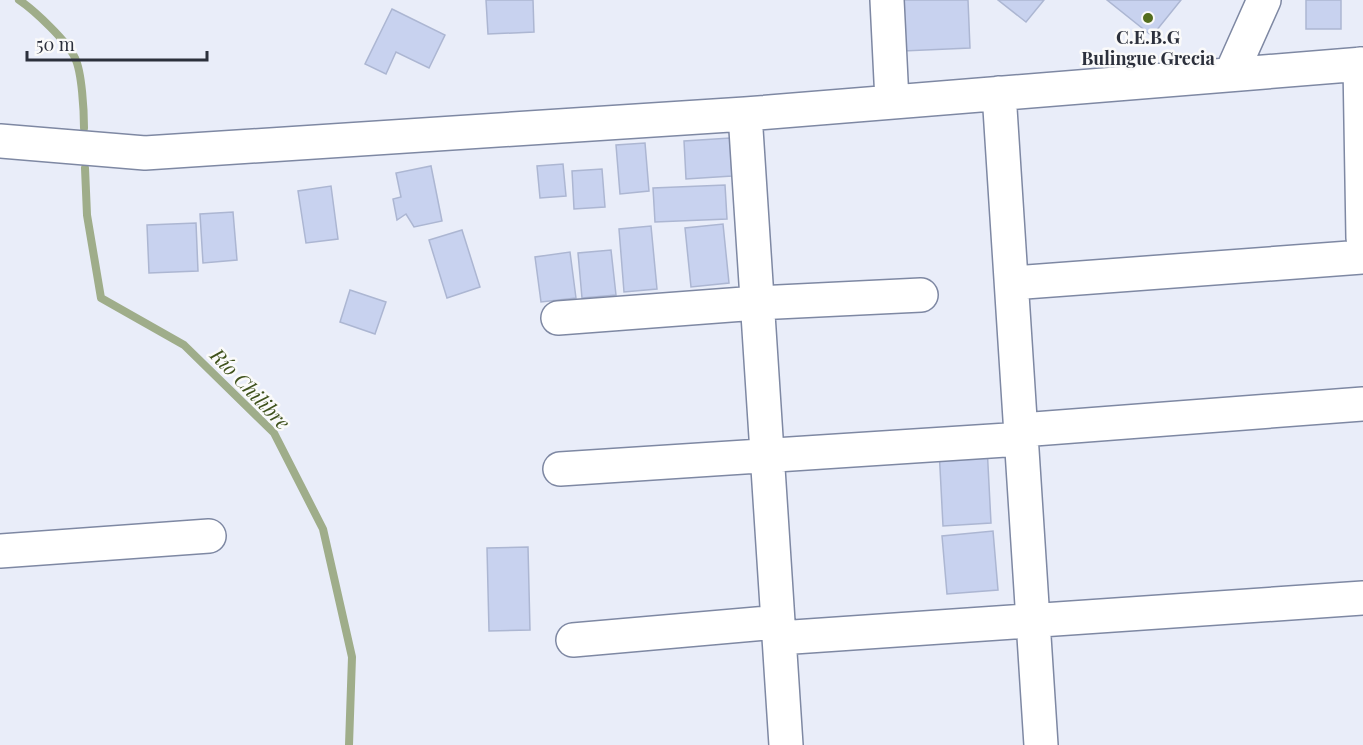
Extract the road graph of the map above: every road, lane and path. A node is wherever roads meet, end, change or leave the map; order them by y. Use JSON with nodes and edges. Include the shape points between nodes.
{"nodes":[{"id":1,"x":887,"y":0,"type":"edge"},
{"id":2,"x":1264,"y":0,"type":"edge"},
{"id":3,"x":1362,"y":64,"type":"edge"},
{"id":4,"x":1231,"y":74,"type":"junction"},
{"id":5,"x":999,"y":93,"type":"junction"},
{"id":6,"x":892,"y":102,"type":"junction"},
{"id":7,"x":745,"y":114,"type":"junction"},
{"id":8,"x":0,"y":141,"type":"edge"},
{"id":9,"x":1363,"y":228,"type":"edge"},
{"id":10,"x":1363,"y":257,"type":"edge"},
{"id":11,"x":1011,"y":283,"type":"junction"},
{"id":12,"x":921,"y":296,"type":"dead end"},
{"id":13,"x":758,"y":303,"type":"junction"},
{"id":14,"x":558,"y":318,"type":"dead end"},
{"id":15,"x":1363,"y":404,"type":"edge"},
{"id":16,"x":1021,"y":435,"type":"junction"},
{"id":17,"x":767,"y":456,"type":"junction"},
{"id":18,"x":560,"y":469,"type":"dead end"},
{"id":19,"x":209,"y":536,"type":"dead end"},
{"id":20,"x":0,"y":551,"type":"edge"},
{"id":21,"x":1363,"y":598,"type":"edge"},
{"id":22,"x":1033,"y":620,"type":"junction"},
{"id":23,"x":779,"y":630,"type":"junction"},
{"id":24,"x":573,"y":640,"type":"dead end"},
{"id":25,"x":786,"y":745,"type":"edge"},
{"id":26,"x":1041,"y":745,"type":"edge"}],
"edges":[{"from":1,"to":6,"type":"street"},
{"from":2,"to":4,"type":"street"},
{"from":3,"to":4,"type":"street"},
{"from":3,"to":9,"type":"street"},
{"from":4,"to":5,"type":"street"},
{"from":5,"to":6,"type":"street"},
{"from":5,"to":11,"type":"street"},
{"from":6,"to":7,"type":"street"},
{"from":7,"to":8,"type":"street","via":[[145,153]]},
{"from":7,"to":13,"type":"street"},
{"from":10,"to":11,"type":"street"},
{"from":11,"to":16,"type":"street"},
{"from":12,"to":13,"type":"street"},
{"from":13,"to":14,"type":"street"},
{"from":13,"to":17,"type":"street"},
{"from":15,"to":16,"type":"street"},
{"from":16,"to":17,"type":"street"},
{"from":16,"to":22,"type":"street"},
{"from":17,"to":18,"type":"street"},
{"from":17,"to":23,"type":"street"},
{"from":19,"to":20,"type":"street"},
{"from":21,"to":22,"type":"street"},
{"from":22,"to":23,"type":"street"},
{"from":22,"to":26,"type":"street"},
{"from":23,"to":24,"type":"street"},
{"from":23,"to":25,"type":"street"}]}
